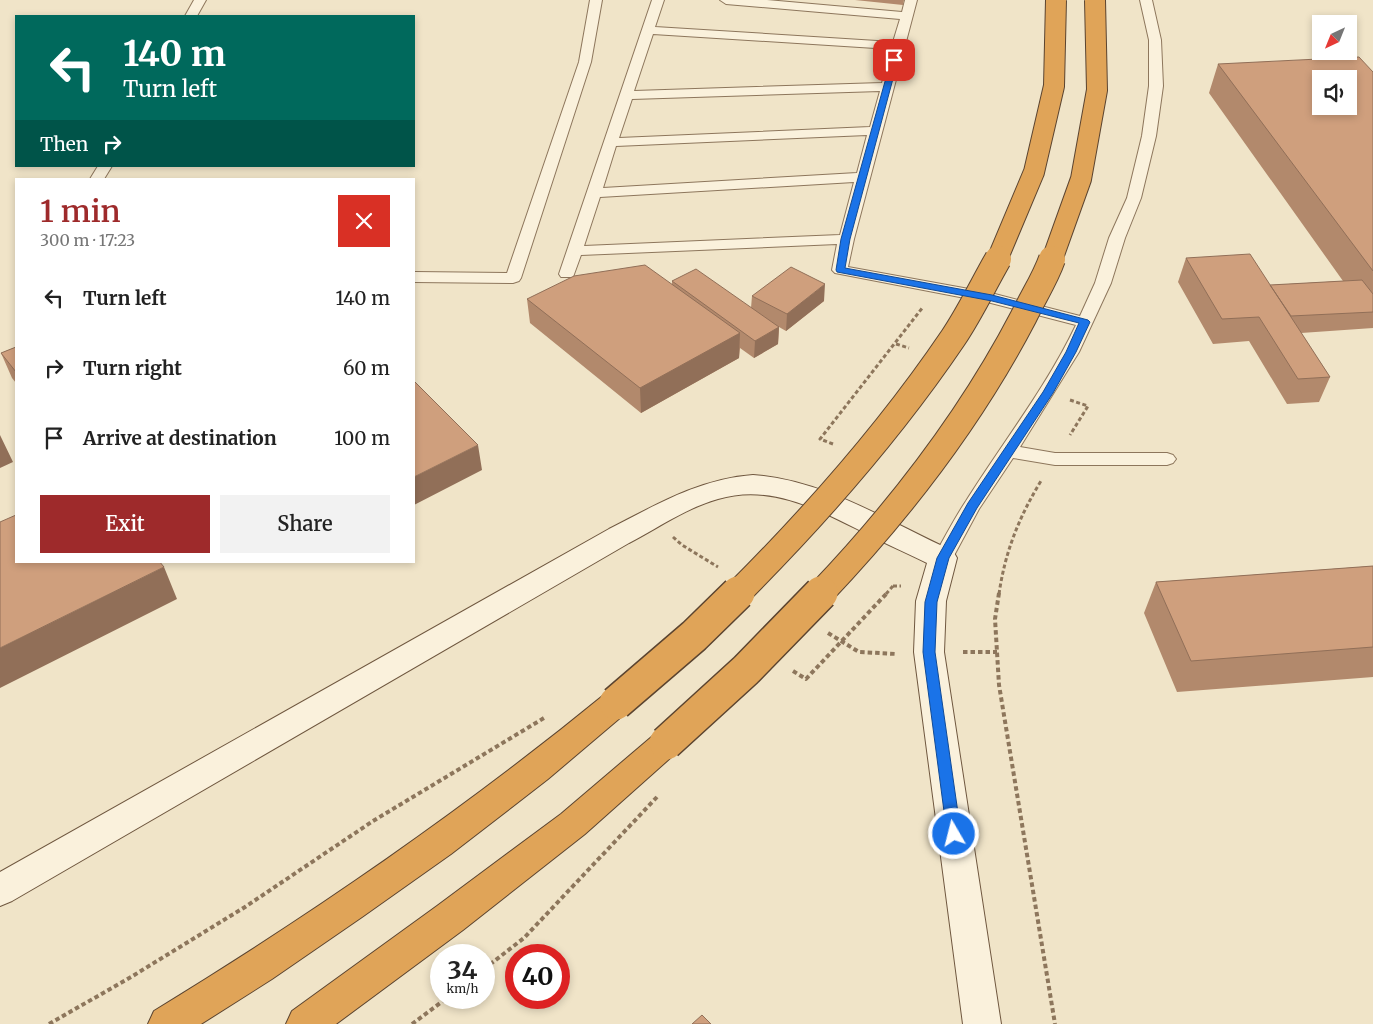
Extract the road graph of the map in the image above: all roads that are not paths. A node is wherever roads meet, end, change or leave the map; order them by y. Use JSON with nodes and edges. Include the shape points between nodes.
{"nodes":[{"id":1,"x":200,"y":0,"type":"edge"},
{"id":2,"x":596,"y":0,"type":"edge"},
{"id":3,"x":658,"y":0,"type":"edge"},
{"id":4,"x":726,"y":0,"type":"edge"},
{"id":5,"x":911,"y":0,"type":"edge"},
{"id":6,"x":1056,"y":0,"type":"edge"},
{"id":7,"x":1095,"y":0,"type":"edge"},
{"id":8,"x":1146,"y":0,"type":"edge"},
{"id":9,"x":191,"y":15,"type":"edge"},
{"id":10,"x":907,"y":16,"type":"junction"},
{"id":11,"x":648,"y":30,"type":"junction"},
{"id":12,"x":898,"y":46,"type":"junction"},
{"id":13,"x":887,"y":87,"type":"junction"},
{"id":14,"x":626,"y":95,"type":"junction"},
{"id":15,"x":875,"y":131,"type":"junction"},
{"id":16,"x":611,"y":142,"type":"junction"},
{"id":17,"x":862,"y":177,"type":"junction"},
{"id":18,"x":594,"y":193,"type":"junction"},
{"id":19,"x":846,"y":239,"type":"junction"},
{"id":20,"x":575,"y":251,"type":"junction"},
{"id":21,"x":567,"y":274,"type":"dead end"},
{"id":22,"x":415,"y":278,"type":"edge"},
{"id":23,"x":1085,"y":322,"type":"junction"},
{"id":24,"x":1009,"y":451,"type":"junction"},
{"id":25,"x":1167,"y":459,"type":"dead end"},
{"id":26,"x":943,"y":558,"type":"junction"},
{"id":27,"x":0,"y":890,"type":"edge"},
{"id":28,"x":167,"y":1024,"type":"edge"},
{"id":29,"x":305,"y":1024,"type":"edge"},
{"id":30,"x":982,"y":1024,"type":"edge"}],
"edges":[{"from":1,"to":9,"type":"lane"},
{"from":2,"to":22,"type":"lane","via":[[585,62],[513,278]]},
{"from":3,"to":11,"type":"lane"},
{"from":4,"to":10,"type":"lane"},
{"from":5,"to":10,"type":"lane"},
{"from":6,"to":28,"type":"highway","bridge":true,"via":[[1055,74],[1049,118],[1036,166],[1013,227],[992,273],[957,330],[915,392],[860,463],[795,536],[718,613],[525,778],[406,866]]},
{"from":7,"to":29,"type":"highway","bridge":true,"via":[[1099,26],[1094,124],[1083,175],[1061,238],[1042,286],[1008,346],[967,412],[918,479],[848,564],[770,646],[666,743],[573,824]]},
{"from":8,"to":23,"type":"lane","via":[[1155,40],[1156,86],[1149,136],[1134,198]]},
{"from":10,"to":12,"type":"lane"},
{"from":11,"to":12,"type":"lane"},
{"from":11,"to":14,"type":"lane"},
{"from":12,"to":13,"type":"lane"},
{"from":13,"to":14,"type":"lane"},
{"from":13,"to":15,"type":"lane"},
{"from":14,"to":16,"type":"lane"},
{"from":15,"to":16,"type":"lane"},
{"from":15,"to":17,"type":"lane"},
{"from":16,"to":18,"type":"lane"},
{"from":17,"to":18,"type":"lane"},
{"from":17,"to":19,"type":"lane"},
{"from":18,"to":20,"type":"lane"},
{"from":19,"to":20,"type":"lane"},
{"from":19,"to":23,"type":"lane","via":[[840,270],[1000,300]]},
{"from":20,"to":21,"type":"lane"},
{"from":23,"to":24,"type":"lane","via":[[1047,393]]},
{"from":24,"to":25,"type":"lane","via":[[1055,459]]},
{"from":24,"to":26,"type":"lane","via":[[972,506]]},
{"from":26,"to":27,"type":"street","via":[[788,487],[765,484],[713,491],[619,536]]},
{"from":26,"to":30,"type":"street","via":[[931,602],[929,652]]}]}
